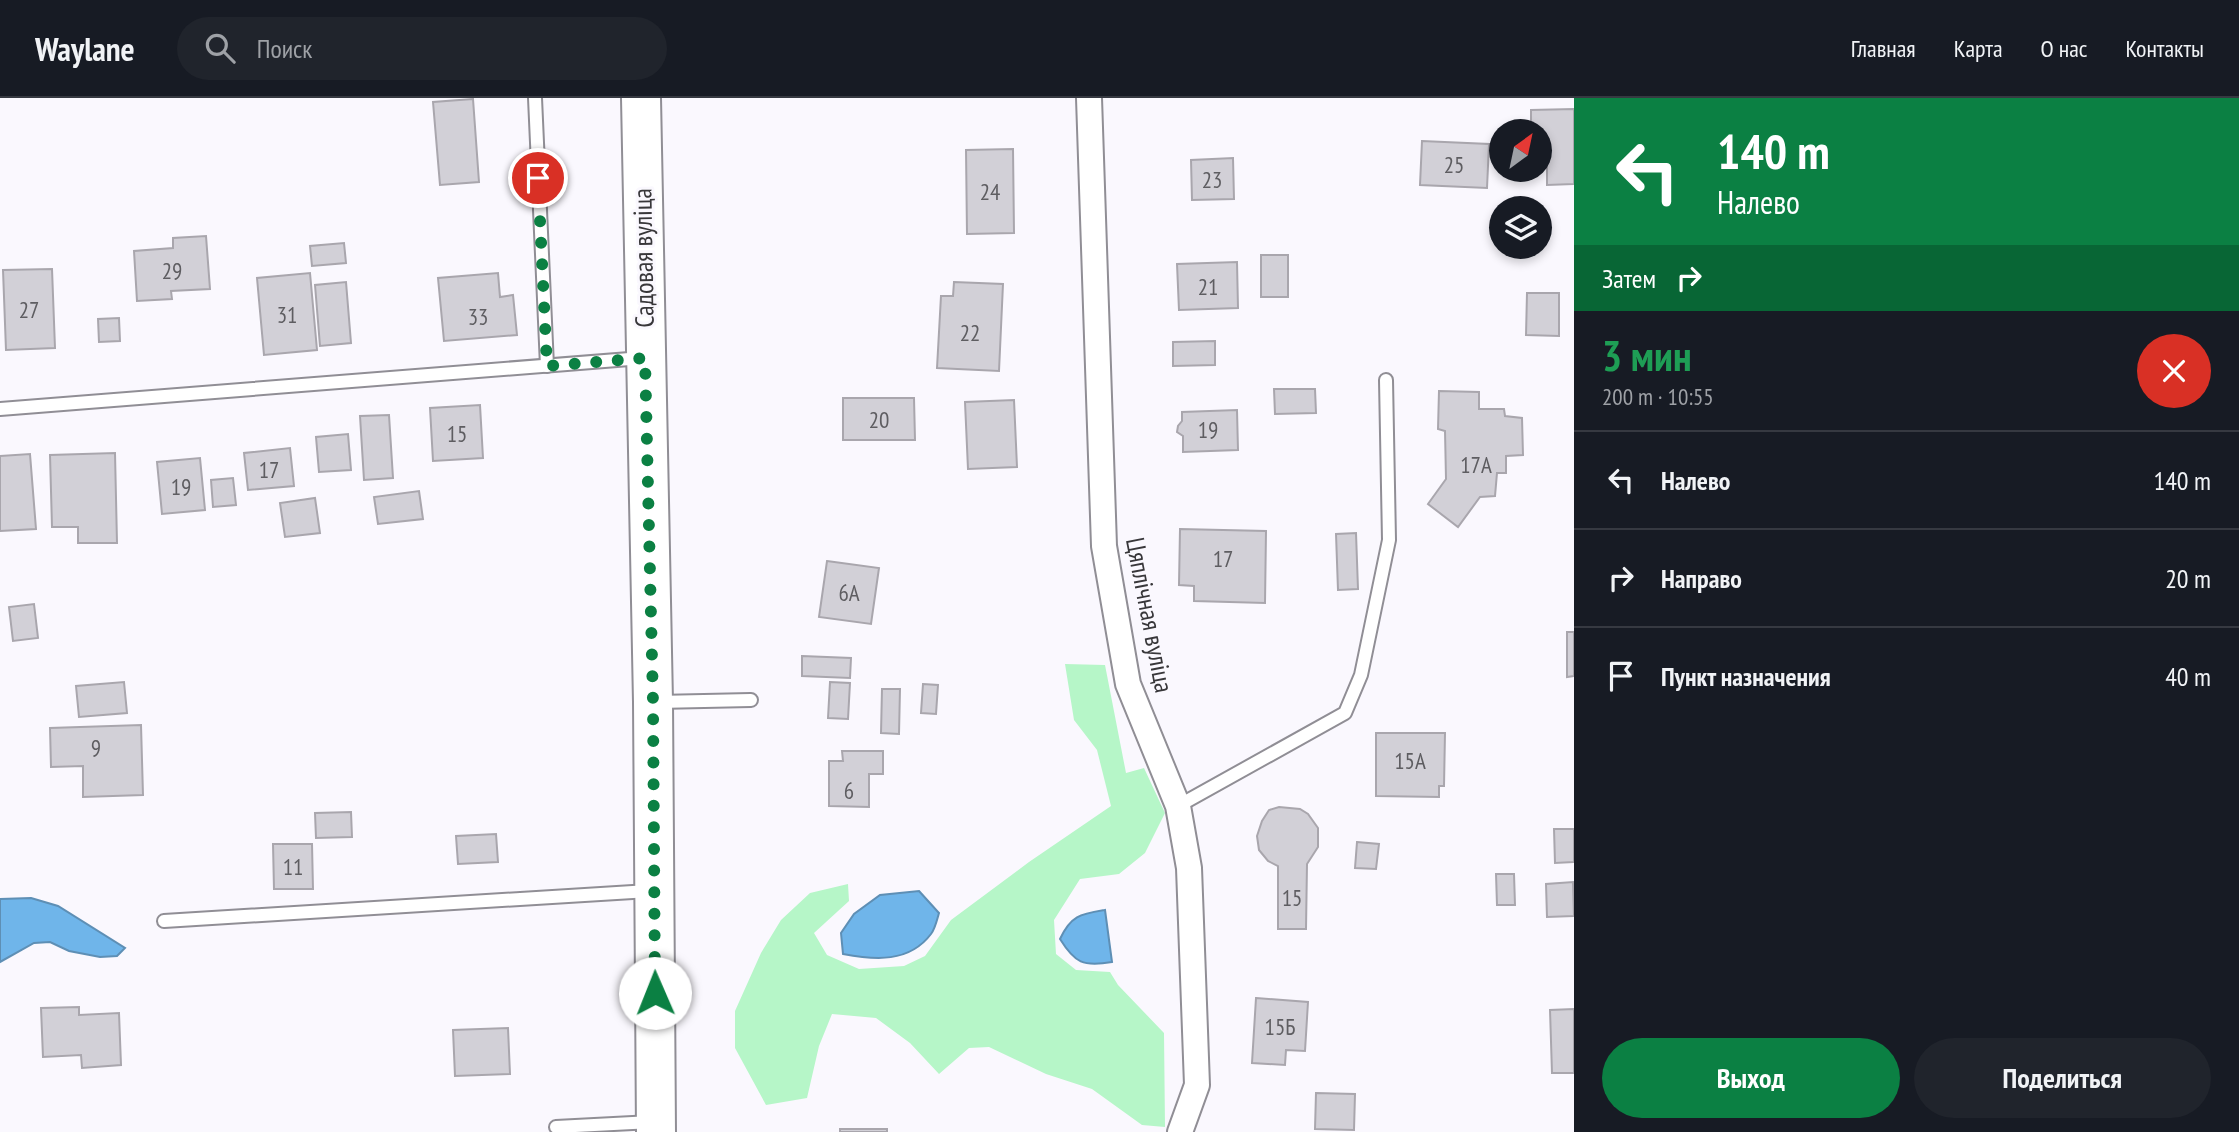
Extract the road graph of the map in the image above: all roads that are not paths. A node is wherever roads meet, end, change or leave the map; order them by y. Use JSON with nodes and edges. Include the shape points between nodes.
{"nodes":[{"id":1,"x":535,"y":98,"type":"edge"},
{"id":2,"x":641,"y":98,"type":"edge"},
{"id":3,"x":1089,"y":98,"type":"edge"},
{"id":4,"x":645,"y":358,"type":"junction"},
{"id":5,"x":547,"y":366,"type":"junction"},
{"id":6,"x":1386,"y":380,"type":"dead end"},
{"id":7,"x":0,"y":409,"type":"edge"},
{"id":8,"x":751,"y":700,"type":"dead end"},
{"id":9,"x":653,"y":702,"type":"junction"},
{"id":10,"x":1178,"y":806,"type":"junction"},
{"id":11,"x":654,"y":891,"type":"junction"},
{"id":12,"x":164,"y":921,"type":"dead end"},
{"id":13,"x":656,"y":1127,"type":"edge"},
{"id":14,"x":556,"y":1128,"type":"dead end"},
{"id":15,"x":1180,"y":1132,"type":"edge"}],
"edges":[{"from":1,"to":5,"type":"lane"},
{"from":2,"to":4,"type":"main road","name":"Садовая вуліца"},
{"from":3,"to":10,"type":"street","name":"Цяплічная вуліца","via":[[1104,546],[1128,684]]},
{"from":4,"to":5,"type":"lane"},
{"from":4,"to":9,"type":"main road","name":"Садовая вуліца"},
{"from":5,"to":7,"type":"lane"},
{"from":6,"to":10,"type":"lane","via":[[1389,540],[1361,676],[1345,713]]},
{"from":8,"to":9,"type":"lane"},
{"from":9,"to":11,"type":"main road","name":"Садовая вуліца"},
{"from":10,"to":15,"type":"street","name":"Цяплічная вуліца","via":[[1189,868],[1197,1085]]},
{"from":11,"to":12,"type":"lane"},
{"from":11,"to":13,"type":"main road","name":"Садовая вуліца"},
{"from":13,"to":14,"type":"lane"}]}
